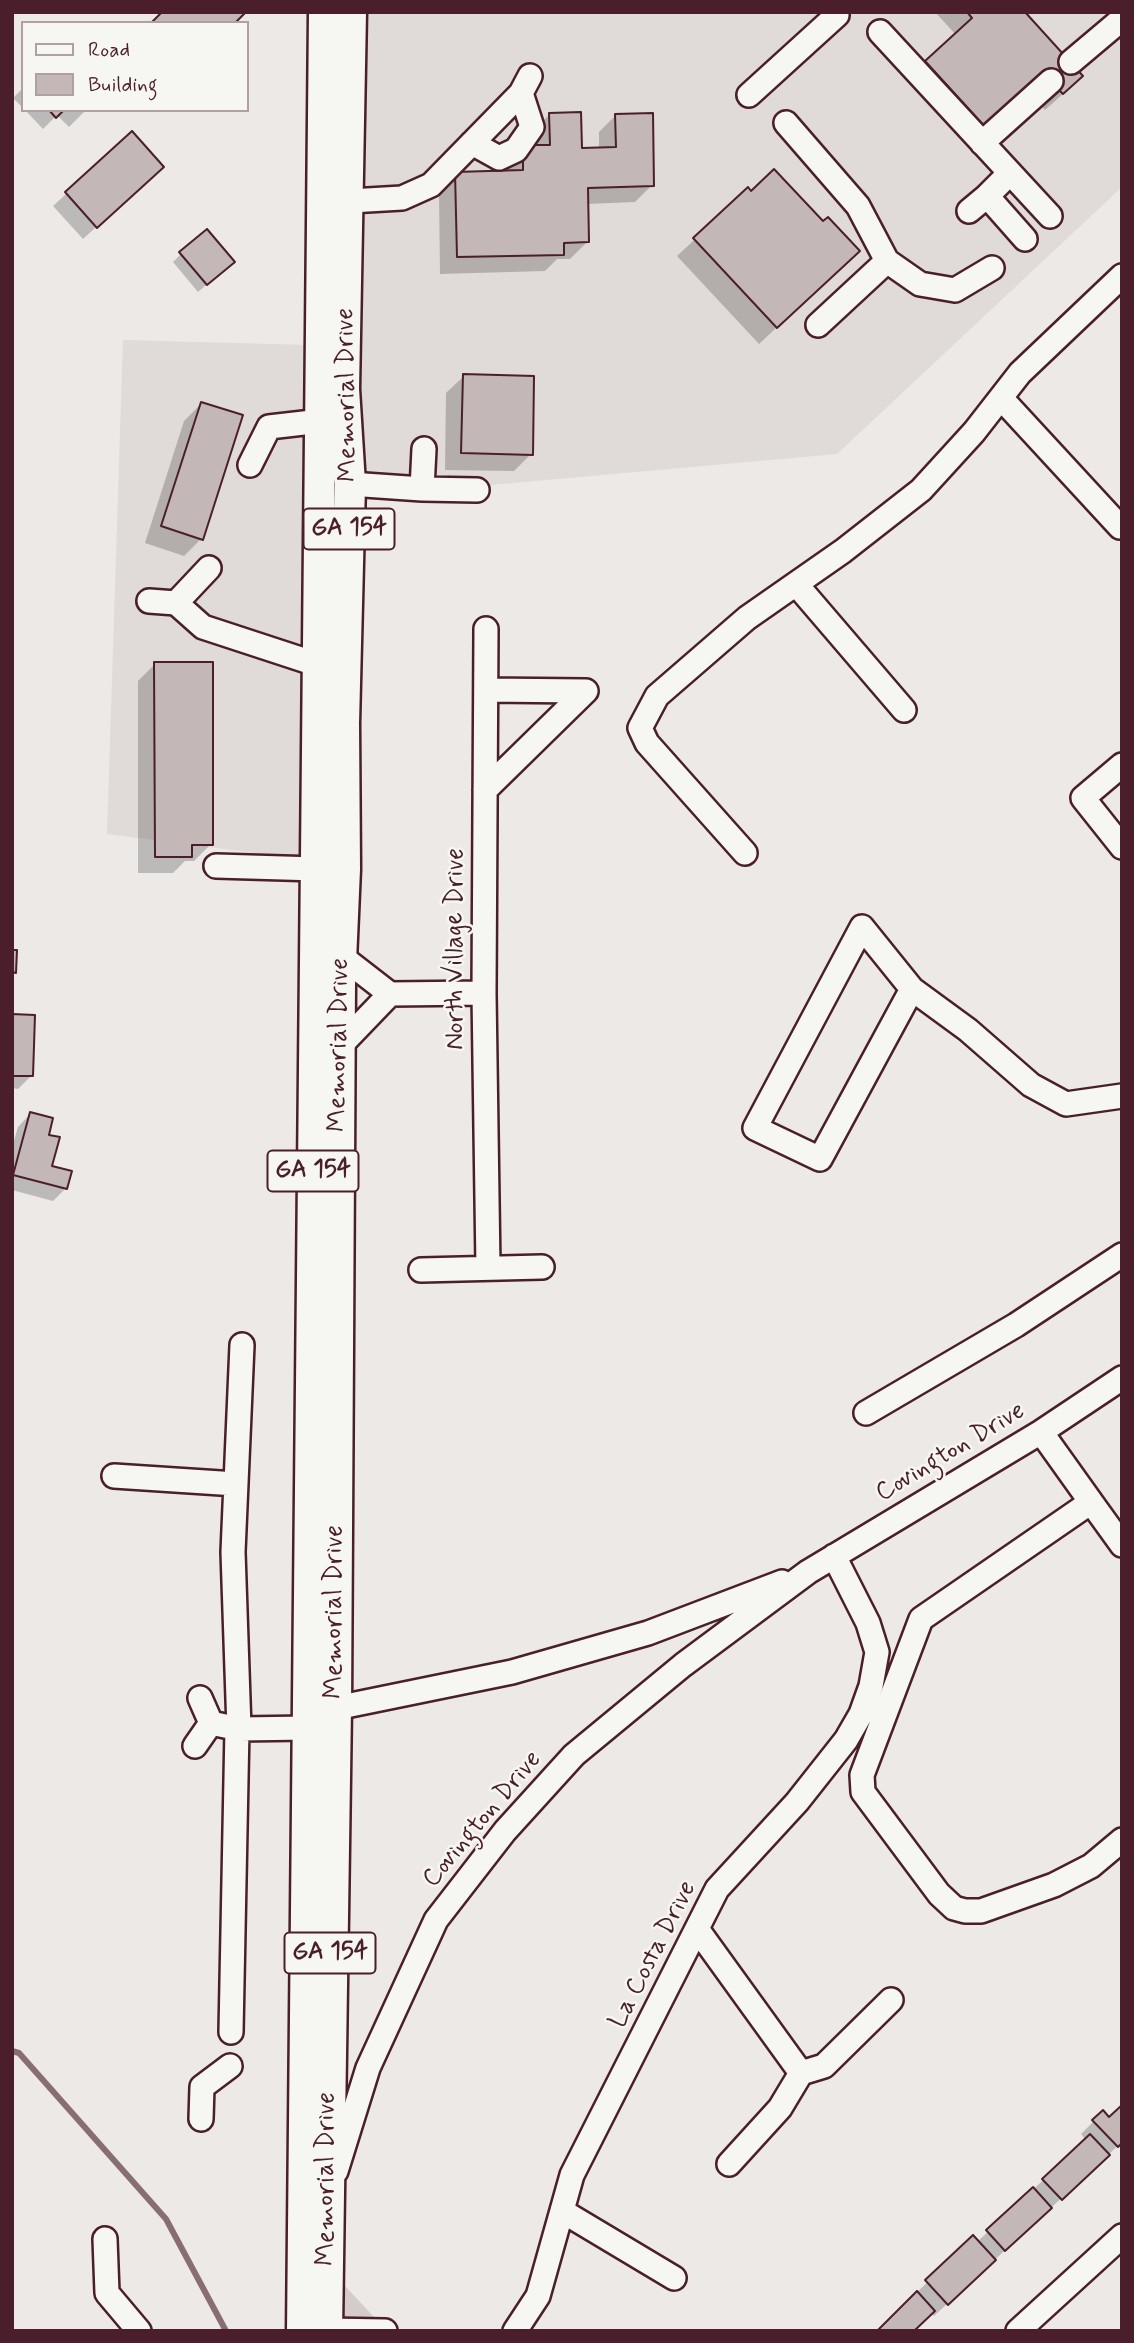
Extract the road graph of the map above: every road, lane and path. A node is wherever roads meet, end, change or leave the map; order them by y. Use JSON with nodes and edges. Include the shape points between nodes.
{"nodes":[{"id":1,"x":324,"y":12,"type":"edge"},
{"id":2,"x":351,"y":12,"type":"edge"},
{"id":3,"x":837,"y":15,"type":"dead end"},
{"id":4,"x":1122,"y":19,"type":"edge"},
{"id":5,"x":880,"y":32,"type":"dead end"},
{"id":6,"x":1071,"y":62,"type":"dead end"},
{"id":7,"x":1051,"y":81,"type":"dead end"},
{"id":8,"x":749,"y":95,"type":"dead end"},
{"id":9,"x":786,"y":123,"type":"dead end"},
{"id":10,"x":472,"y":143,"type":"junction"},
{"id":11,"x":982,"y":143,"type":"junction"},
{"id":12,"x":1010,"y":173,"type":"junction"},
{"id":13,"x":987,"y":196,"type":"junction"},
{"id":14,"x":350,"y":201,"type":"junction"},
{"id":15,"x":969,"y":211,"type":"dead end"},
{"id":16,"x":1050,"y":216,"type":"dead end"},
{"id":17,"x":1025,"y":239,"type":"dead end"},
{"id":18,"x":887,"y":261,"type":"junction"},
{"id":19,"x":992,"y":268,"type":"dead end"},
{"id":20,"x":1122,"y":276,"type":"edge"},
{"id":21,"x":818,"y":325,"type":"dead end"},
{"id":22,"x":1001,"y":398,"type":"junction"},
{"id":23,"x":321,"y":421,"type":"junction"},
{"id":24,"x":424,"y":449,"type":"dead end"},
{"id":25,"x":250,"y":465,"type":"dead end"},
{"id":26,"x":350,"y":484,"type":"junction"},
{"id":27,"x":422,"y":489,"type":"junction"},
{"id":28,"x":477,"y":491,"type":"dead end"},
{"id":29,"x":1120,"y":527,"type":"edge"},
{"id":30,"x":209,"y":568,"type":"dead end"},
{"id":31,"x":796,"y":584,"type":"junction"},
{"id":32,"x":149,"y":601,"type":"dead end"},
{"id":33,"x":176,"y":603,"type":"junction"},
{"id":34,"x":486,"y":629,"type":"dead end"},
{"id":35,"x":319,"y":665,"type":"junction"},
{"id":36,"x":486,"y":690,"type":"junction"},
{"id":37,"x":905,"y":710,"type":"dead end"},
{"id":38,"x":1122,"y":765,"type":"edge"},
{"id":39,"x":485,"y":790,"type":"junction"},
{"id":40,"x":1122,"y":847,"type":"edge"},
{"id":41,"x":745,"y":853,"type":"dead end"},
{"id":42,"x":216,"y":866,"type":"dead end"},
{"id":43,"x":317,"y":869,"type":"junction"},
{"id":44,"x":341,"y":956,"type":"junction"},
{"id":45,"x":912,"y":989,"type":"junction"},
{"id":46,"x":484,"y":993,"type":"junction"},
{"id":47,"x":390,"y":994,"type":"junction"},
{"id":48,"x":340,"y":1046,"type":"junction"},
{"id":49,"x":1122,"y":1096,"type":"edge"},
{"id":50,"x":1122,"y":1255,"type":"edge"},
{"id":51,"x":542,"y":1267,"type":"dead end"},
{"id":52,"x":488,"y":1268,"type":"junction"},
{"id":53,"x":421,"y":1270,"type":"dead end"},
{"id":54,"x":242,"y":1345,"type":"dead end"},
{"id":55,"x":1122,"y":1378,"type":"edge"},
{"id":56,"x":866,"y":1413,"type":"dead end"},
{"id":57,"x":1041,"y":1432,"type":"junction"},
{"id":58,"x":114,"y":1476,"type":"dead end"},
{"id":59,"x":236,"y":1484,"type":"junction"},
{"id":60,"x":1091,"y":1502,"type":"junction"},
{"id":61,"x":1122,"y":1545,"type":"edge"},
{"id":62,"x":834,"y":1556,"type":"junction"},
{"id":63,"x":808,"y":1572,"type":"junction"},
{"id":64,"x":200,"y":1698,"type":"dead end"},
{"id":65,"x":336,"y":1708,"type":"junction"},
{"id":66,"x":211,"y":1723,"type":"junction"},
{"id":67,"x":308,"y":1728,"type":"junction"},
{"id":68,"x":238,"y":1729,"type":"junction"},
{"id":69,"x":195,"y":1746,"type":"dead end"},
{"id":70,"x":1122,"y":1840,"type":"edge"},
{"id":71,"x":697,"y":1929,"type":"junction"},
{"id":72,"x":891,"y":2000,"type":"dead end"},
{"id":73,"x":231,"y":2032,"type":"dead end"},
{"id":74,"x":230,"y":2066,"type":"dead end"},
{"id":75,"x":800,"y":2073,"type":"junction"},
{"id":76,"x":201,"y":2119,"type":"dead end"},
{"id":77,"x":729,"y":2164,"type":"dead end"},
{"id":78,"x":328,"y":2198,"type":"junction"},
{"id":79,"x":562,"y":2211,"type":"junction"},
{"id":80,"x":1122,"y":2236,"type":"edge"},
{"id":81,"x":105,"y":2239,"type":"dead end"},
{"id":82,"x":674,"y":2278,"type":"dead end"},
{"id":83,"x":327,"y":2330,"type":"edge"},
{"id":84,"x":139,"y":2331,"type":"edge"},
{"id":85,"x":302,"y":2331,"type":"edge"},
{"id":86,"x":384,"y":2331,"type":"edge"},
{"id":87,"x":515,"y":2331,"type":"edge"},
{"id":88,"x":1017,"y":2331,"type":"edge"}],
"edges":[{"from":1,"to":23,"type":"main road","name":"Memorial Drive","number":"GA 154"},
{"from":2,"to":14,"type":"main road","name":"Memorial Drive","number":"GA 154"},
{"from":3,"to":8,"type":"street"},
{"from":4,"to":6,"type":"street"},
{"from":5,"to":11,"type":"street"},
{"from":7,"to":11,"type":"street"},
{"from":9,"to":18,"type":"street","via":[[858,206]]},
{"from":10,"to":10,"type":"street","via":[[499,158],[516,150],[532,127],[526,84]]},
{"from":10,"to":14,"type":"street","via":[[431,185],[402,198]]},
{"from":11,"to":12,"type":"street"},
{"from":12,"to":13,"type":"street"},
{"from":12,"to":16,"type":"street"},
{"from":13,"to":15,"type":"street"},
{"from":13,"to":17,"type":"street"},
{"from":14,"to":26,"type":"main road","name":"Memorial Drive","number":"GA 154","via":[[344,389]]},
{"from":18,"to":19,"type":"street","via":[[920,284],[955,290]]},
{"from":18,"to":21,"type":"street"},
{"from":20,"to":22,"type":"street","via":[[1020,373]]},
{"from":22,"to":29,"type":"street"},
{"from":22,"to":31,"type":"street","via":[[921,490]]},
{"from":23,"to":25,"type":"street","via":[[269,427]]},
{"from":23,"to":35,"type":"main road","name":"Memorial Drive","number":"GA 154"},
{"from":24,"to":27,"type":"street"},
{"from":26,"to":27,"type":"street"},
{"from":26,"to":44,"type":"main road","name":"Memorial Drive","number":"GA 154"},
{"from":27,"to":28,"type":"street"},
{"from":30,"to":33,"type":"street"},
{"from":31,"to":37,"type":"street"},
{"from":31,"to":41,"type":"street","via":[[747,618],[657,696],[640,728],[647,743]]},
{"from":32,"to":33,"type":"street"},
{"from":33,"to":35,"type":"street","via":[[203,627]]},
{"from":34,"to":36,"type":"street","name":"North Village Drive"},
{"from":35,"to":43,"type":"main road","name":"Memorial Drive","number":"GA 154"},
{"from":36,"to":39,"type":"street","name":"North Village Drive"},
{"from":36,"to":39,"type":"street","via":[[586,691]]},
{"from":38,"to":40,"type":"street","via":[[1083,798]]},
{"from":39,"to":46,"type":"street","name":"North Village Drive"},
{"from":42,"to":43,"type":"street"},
{"from":43,"to":67,"type":"main road","name":"Memorial Drive","number":"GA 154"},
{"from":44,"to":47,"type":"street"},
{"from":44,"to":48,"type":"main road","name":"Memorial Drive","number":"GA 154"},
{"from":45,"to":45,"type":"street","via":[[862,927],[755,1128],[820,1159]]},
{"from":45,"to":49,"type":"street","via":[[1031,1085],[1066,1104]]},
{"from":46,"to":47,"type":"street"},
{"from":46,"to":52,"type":"street","name":"North Village Drive"},
{"from":47,"to":48,"type":"street"},
{"from":48,"to":65,"type":"main road","name":"Memorial Drive","number":"GA 154"},
{"from":50,"to":56,"type":"street","via":[[1016,1325]]},
{"from":51,"to":52,"type":"street"},
{"from":52,"to":53,"type":"street"},
{"from":54,"to":59,"type":"street"},
{"from":55,"to":57,"type":"street","name":"Covington Drive"},
{"from":57,"to":60,"type":"street"},
{"from":57,"to":62,"type":"street","name":"Covington Drive"},
{"from":58,"to":59,"type":"street"},
{"from":59,"to":68,"type":"street","via":[[233,1552]]},
{"from":60,"to":61,"type":"street"},
{"from":60,"to":70,"type":"street","via":[[921,1619],[862,1775],[863,1792],[939,1894],[954,1908],[965,1911],[981,1911],[1054,1885],[1091,1866]]},
{"from":62,"to":63,"type":"street","name":"Covington Drive"},
{"from":62,"to":71,"type":"street","name":"La Costa Drive","via":[[868,1623],[877,1652],[861,1714],[797,1802],[717,1889]]},
{"from":63,"to":65,"type":"street","name":"Covington Drive","via":[[648,1633],[512,1672]]},
{"from":63,"to":78,"type":"street","name":"Covington Drive","via":[[683,1665],[574,1755],[505,1831],[436,1920],[368,2068]]},
{"from":64,"to":66,"type":"street"},
{"from":65,"to":67,"type":"street","name":"Covington Drive"},
{"from":65,"to":78,"type":"main road","name":"Memorial Drive","number":"GA 154"},
{"from":66,"to":68,"type":"street"},
{"from":66,"to":69,"type":"street"},
{"from":67,"to":68,"type":"street"},
{"from":67,"to":85,"type":"main road","name":"Memorial Drive","number":"GA 154"},
{"from":68,"to":73,"type":"street"},
{"from":71,"to":75,"type":"street"},
{"from":71,"to":79,"type":"street","name":"La Costa Drive","via":[[572,2175]]},
{"from":72,"to":75,"type":"street","via":[[824,2066]]},
{"from":74,"to":76,"type":"street","via":[[202,2087]]},
{"from":75,"to":77,"type":"street","via":[[780,2108]]},
{"from":78,"to":83,"type":"main road","name":"Memorial Drive","number":"GA 154"},
{"from":79,"to":82,"type":"street"},
{"from":79,"to":87,"type":"street","name":"La Costa Drive","via":[[538,2296]]},
{"from":80,"to":88,"type":"street"},
{"from":81,"to":84,"type":"street","via":[[107,2294]]},
{"from":83,"to":86,"type":"street"}]}
